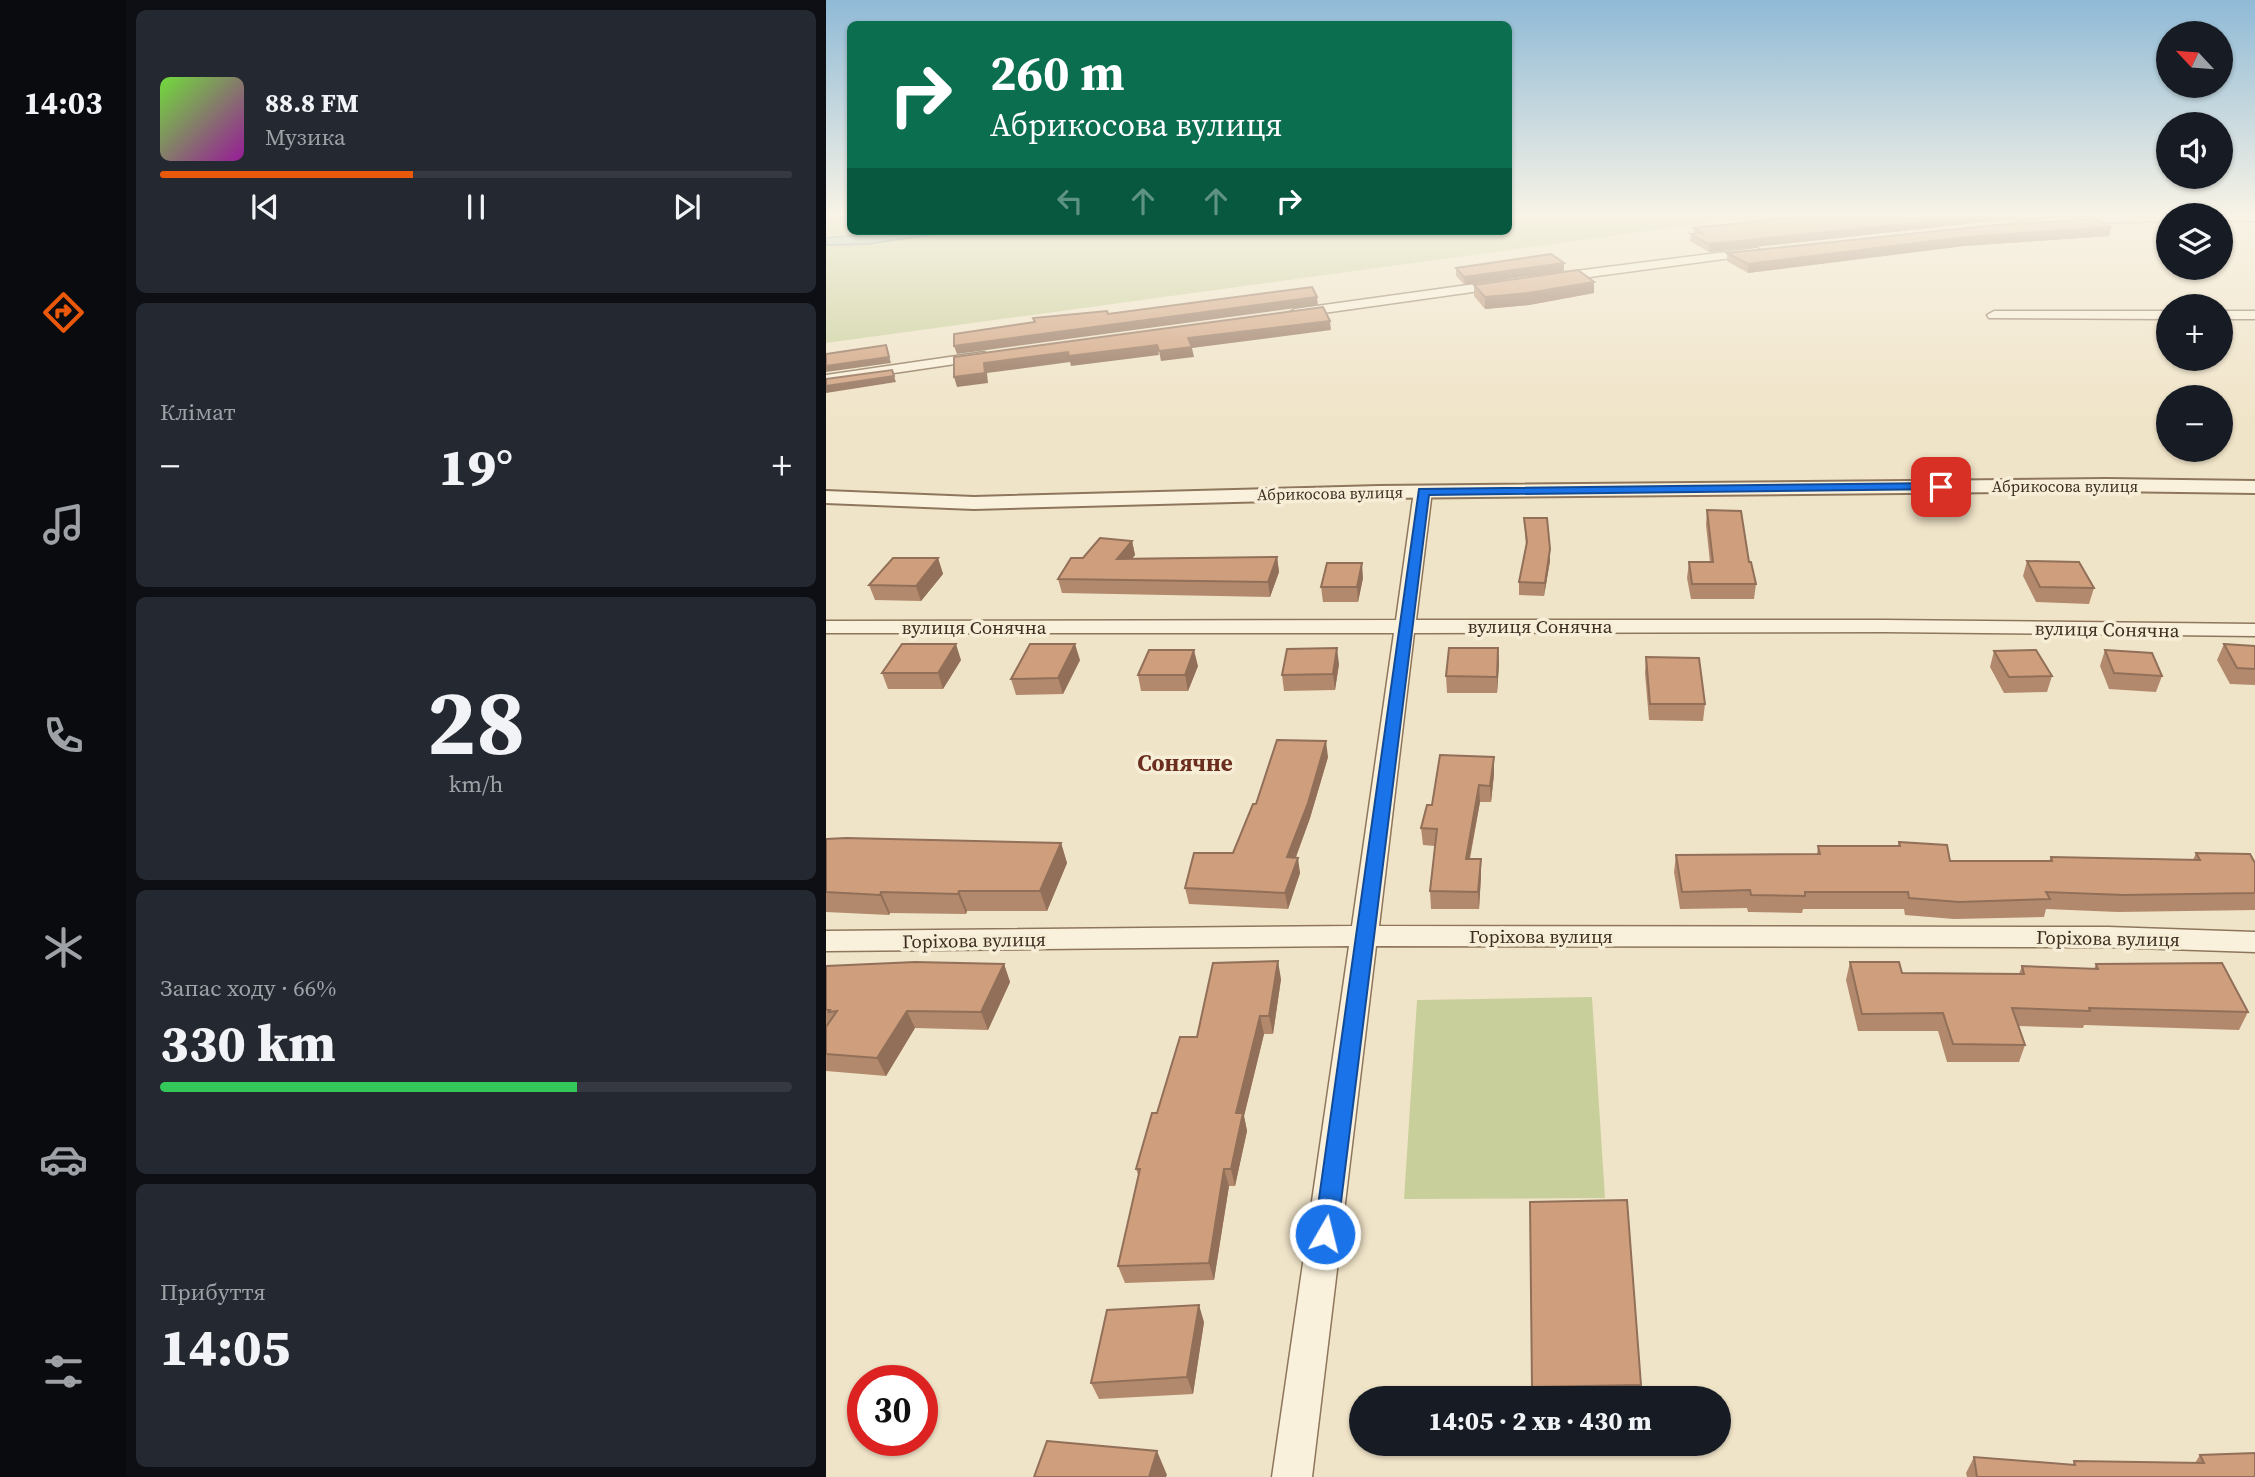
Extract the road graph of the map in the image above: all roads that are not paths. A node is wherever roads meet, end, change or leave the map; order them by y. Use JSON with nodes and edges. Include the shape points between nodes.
{"nodes":[{"id":1,"x":1512,"y":283,"type":"edge"},
{"id":2,"x":1280,"y":315,"type":"edge"},
{"id":3,"x":1994,"y":315,"type":"dead end"},
{"id":4,"x":2156,"y":315,"type":"edge"},
{"id":5,"x":2233,"y":315,"type":"edge"},
{"id":6,"x":2255,"y":315,"type":"edge"},
{"id":7,"x":995,"y":354,"type":"edge"},
{"id":8,"x":826,"y":379,"type":"edge"},
{"id":9,"x":2255,"y":487,"type":"edge"},
{"id":10,"x":1423,"y":491,"type":"junction"},
{"id":11,"x":826,"y":497,"type":"edge"},
{"id":12,"x":1406,"y":626,"type":"junction"},
{"id":13,"x":826,"y":627,"type":"edge"},
{"id":14,"x":2255,"y":631,"type":"edge"},
{"id":15,"x":1366,"y":936,"type":"junction"},
{"id":16,"x":826,"y":941,"type":"edge"},
{"id":17,"x":2255,"y":942,"type":"edge"},
{"id":18,"x":1293,"y":1477,"type":"edge"}],
"edges":[{"from":1,"to":2,"type":"street"},
{"from":3,"to":4,"type":"street"},
{"from":5,"to":6,"type":"street"},
{"from":7,"to":8,"type":"street"},
{"from":9,"to":10,"type":"street","name":"Абрикосова вулиця"},
{"from":10,"to":11,"type":"street","name":"Абрикосова вулиця","via":[[974,503]]},
{"from":10,"to":12,"type":"street"},
{"from":12,"to":13,"type":"street","name":"вулиця Сонячна"},
{"from":12,"to":14,"type":"street","name":"вулиця Сонячна"},
{"from":12,"to":15,"type":"street"},
{"from":15,"to":16,"type":"street","name":"Горіхова вулиця"},
{"from":15,"to":17,"type":"street","name":"Горіхова вулиця","via":[[2108,937]]},
{"from":15,"to":18,"type":"street"}]}
